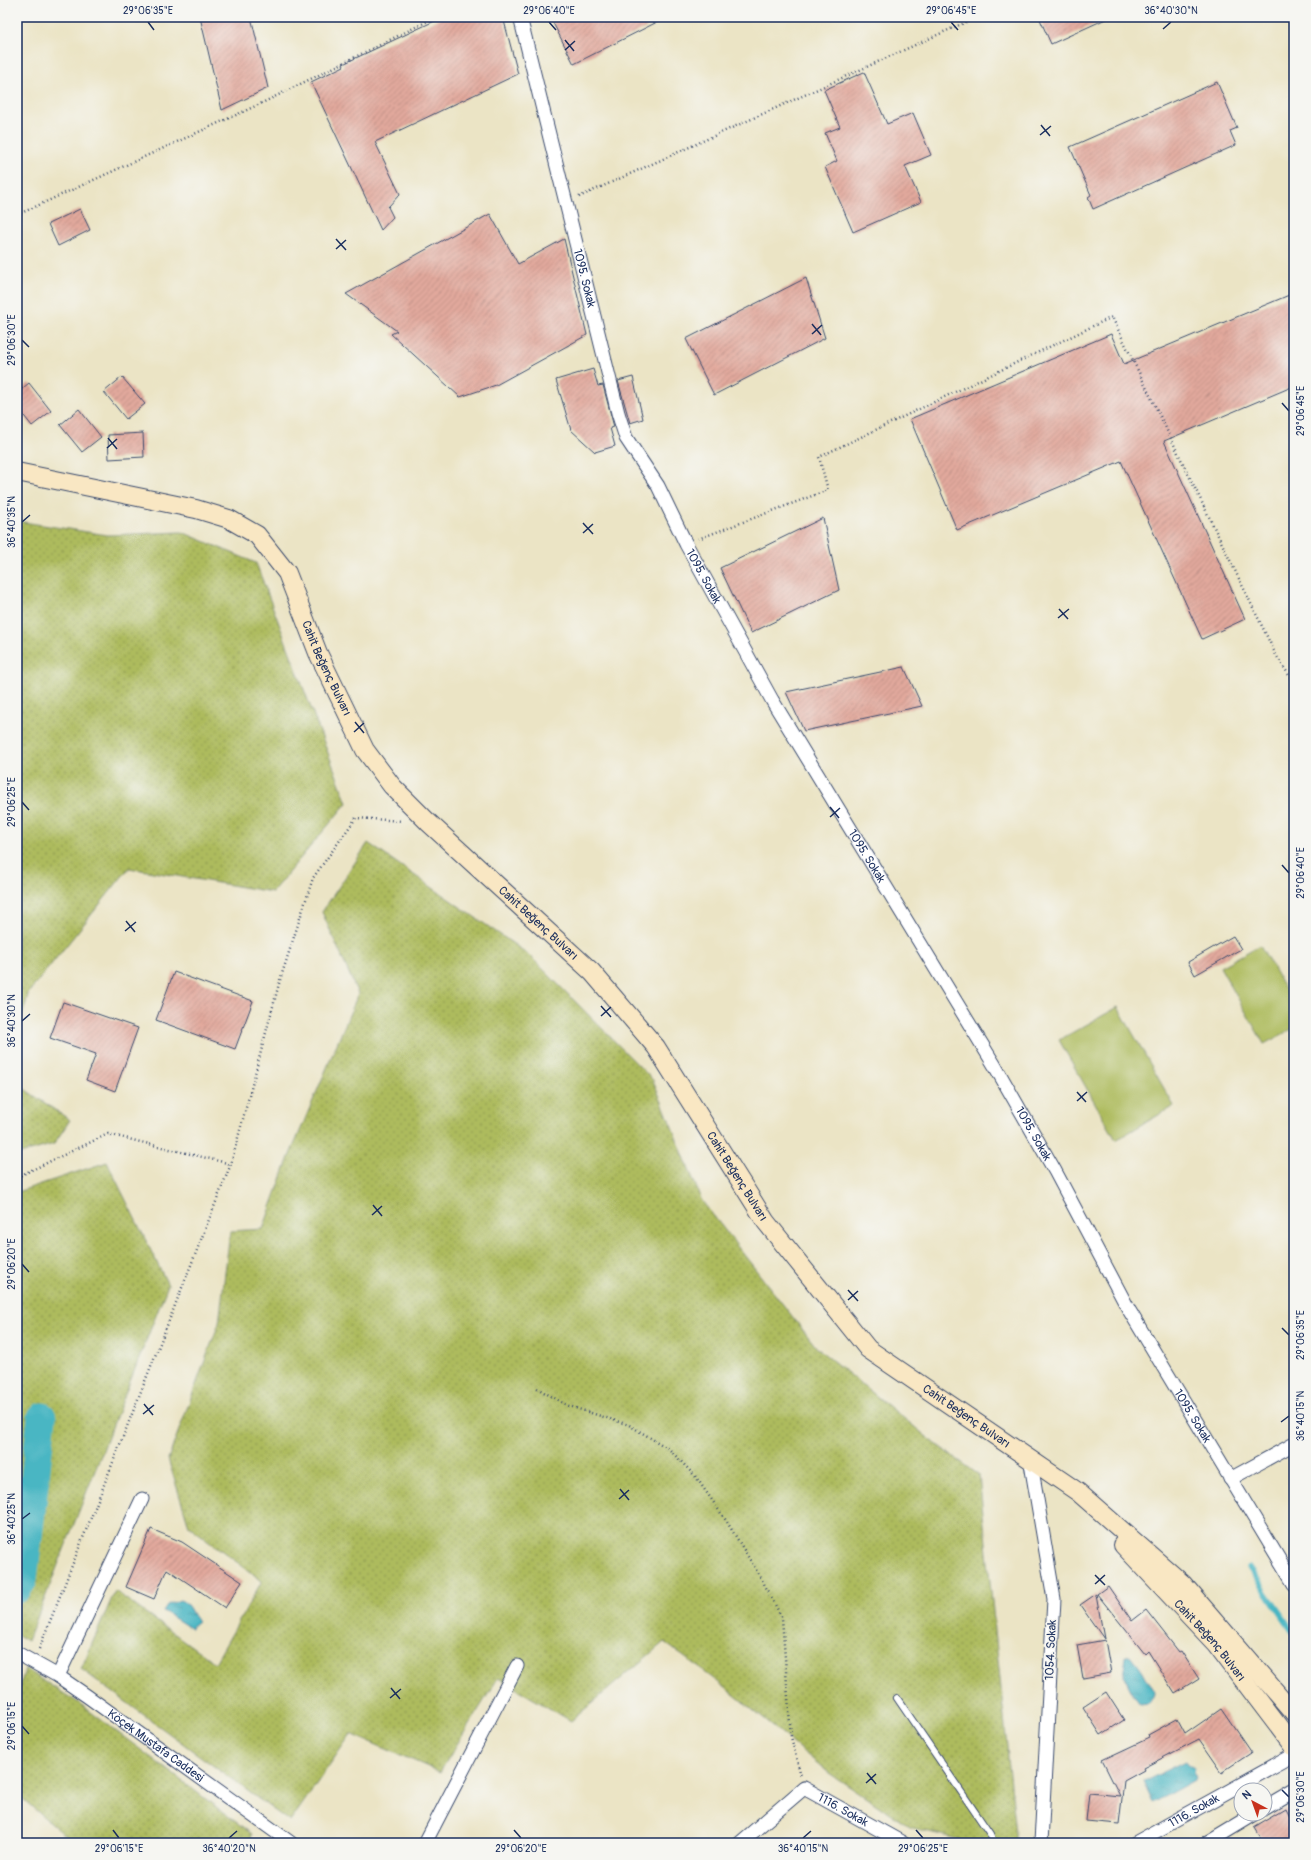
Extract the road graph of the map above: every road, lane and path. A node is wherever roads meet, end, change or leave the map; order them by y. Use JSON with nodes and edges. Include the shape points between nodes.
{"nodes":[{"id":1,"x":436,"y":17,"type":"edge"},
{"id":2,"x":520,"y":17,"type":"edge"},
{"id":3,"x":977,"y":17,"type":"edge"},
{"id":4,"x":567,"y":202,"type":"junction"},
{"id":5,"x":17,"y":215,"type":"edge"},
{"id":6,"x":17,"y":472,"type":"edge"},
{"id":7,"x":686,"y":544,"type":"junction"},
{"id":8,"x":1294,"y":683,"type":"edge"},
{"id":9,"x":428,"y":822,"type":"junction"},
{"id":10,"x":231,"y":1164,"type":"junction"},
{"id":11,"x":17,"y":1177,"type":"edge"},
{"id":12,"x":538,"y":1388,"type":"dead end"},
{"id":13,"x":1294,"y":1444,"type":"edge"},
{"id":14,"x":1030,"y":1458,"type":"junction"},
{"id":15,"x":1230,"y":1479,"type":"junction"},
{"id":16,"x":142,"y":1500,"type":"dead end"},
{"id":17,"x":1294,"y":1584,"type":"edge"},
{"id":18,"x":17,"y":1653,"type":"edge"},
{"id":19,"x":34,"y":1662,"type":"junction"},
{"id":20,"x":517,"y":1666,"type":"dead end"},
{"id":21,"x":58,"y":1676,"type":"junction"},
{"id":22,"x":897,"y":1698,"type":"dead end"},
{"id":23,"x":1294,"y":1713,"type":"edge"},
{"id":24,"x":1294,"y":1747,"type":"edge"},
{"id":25,"x":1294,"y":1755,"type":"edge"},
{"id":26,"x":804,"y":1788,"type":"junction"},
{"id":27,"x":1294,"y":1791,"type":"edge"},
{"id":28,"x":1273,"y":1803,"type":"edge"},
{"id":29,"x":1242,"y":1822,"type":"edge"},
{"id":30,"x":283,"y":1840,"type":"edge"},
{"id":31,"x":425,"y":1843,"type":"edge"},
{"id":32,"x":740,"y":1843,"type":"edge"},
{"id":33,"x":904,"y":1843,"type":"edge"},
{"id":34,"x":994,"y":1843,"type":"edge"},
{"id":35,"x":1042,"y":1843,"type":"edge"},
{"id":36,"x":1135,"y":1843,"type":"edge"},
{"id":37,"x":1207,"y":1843,"type":"edge"}],
"edges":[{"from":1,"to":5,"type":"path","via":[[253,107]]},
{"from":2,"to":4,"type":"street","name":"1095. Sokak"},
{"from":3,"to":4,"type":"path"},
{"from":4,"to":7,"type":"street","name":"1095. Sokak","via":[[626,438],[658,486]]},
{"from":6,"to":9,"type":"main road","name":"Cahit Beğenç Bulvarı","via":[[196,509],[229,519],[257,535],[287,574],[318,653],[365,750],[392,786]]},
{"from":7,"to":8,"type":"path","via":[[828,490],[820,457],[1112,317],[1276,655]]},
{"from":7,"to":15,"type":"street","name":"1095. Sokak","via":[[772,700],[995,1066],[1129,1310]]},
{"from":9,"to":10,"type":"path","via":[[356,818],[313,878],[280,980]]},
{"from":9,"to":14,"type":"main road","name":"Cahit Beğenç Bulvarı","via":[[592,972],[656,1048],[766,1222],[868,1349]]},
{"from":10,"to":11,"type":"path","via":[[108,1134]]},
{"from":10,"to":19,"type":"path"},
{"from":12,"to":26,"type":"path","via":[[566,1405],[629,1425],[669,1449],[696,1477],[727,1522],[782,1618],[791,1738]]},
{"from":13,"to":15,"type":"street"},
{"from":14,"to":23,"type":"main road","name":"Cahit Beğenç Bulvarı","via":[[1078,1492],[1183,1584]]},
{"from":14,"to":24,"type":"main road","name":"Cahit Beğenç Bulvarı","via":[[1122,1544],[1216,1644]]},
{"from":14,"to":35,"type":"street","name":"1054. Sokak","via":[[1054,1599]]},
{"from":15,"to":17,"type":"street","name":"1095. Sokak"},
{"from":16,"to":21,"type":"street"},
{"from":18,"to":19,"type":"street","name":"Köçek Mustafa Caddesi"},
{"from":19,"to":21,"type":"street","name":"Köçek Mustafa Caddesi"},
{"from":20,"to":31,"type":"street"},
{"from":21,"to":30,"type":"street","name":"Köçek Mustafa Caddesi"},
{"from":22,"to":34,"type":"lane"},
{"from":25,"to":36,"type":"street","name":"1116. Sokak"},
{"from":26,"to":32,"type":"street"},
{"from":26,"to":33,"type":"street","name":"1116. Sokak"},
{"from":27,"to":28,"type":"street"},
{"from":29,"to":37,"type":"street"}]}
